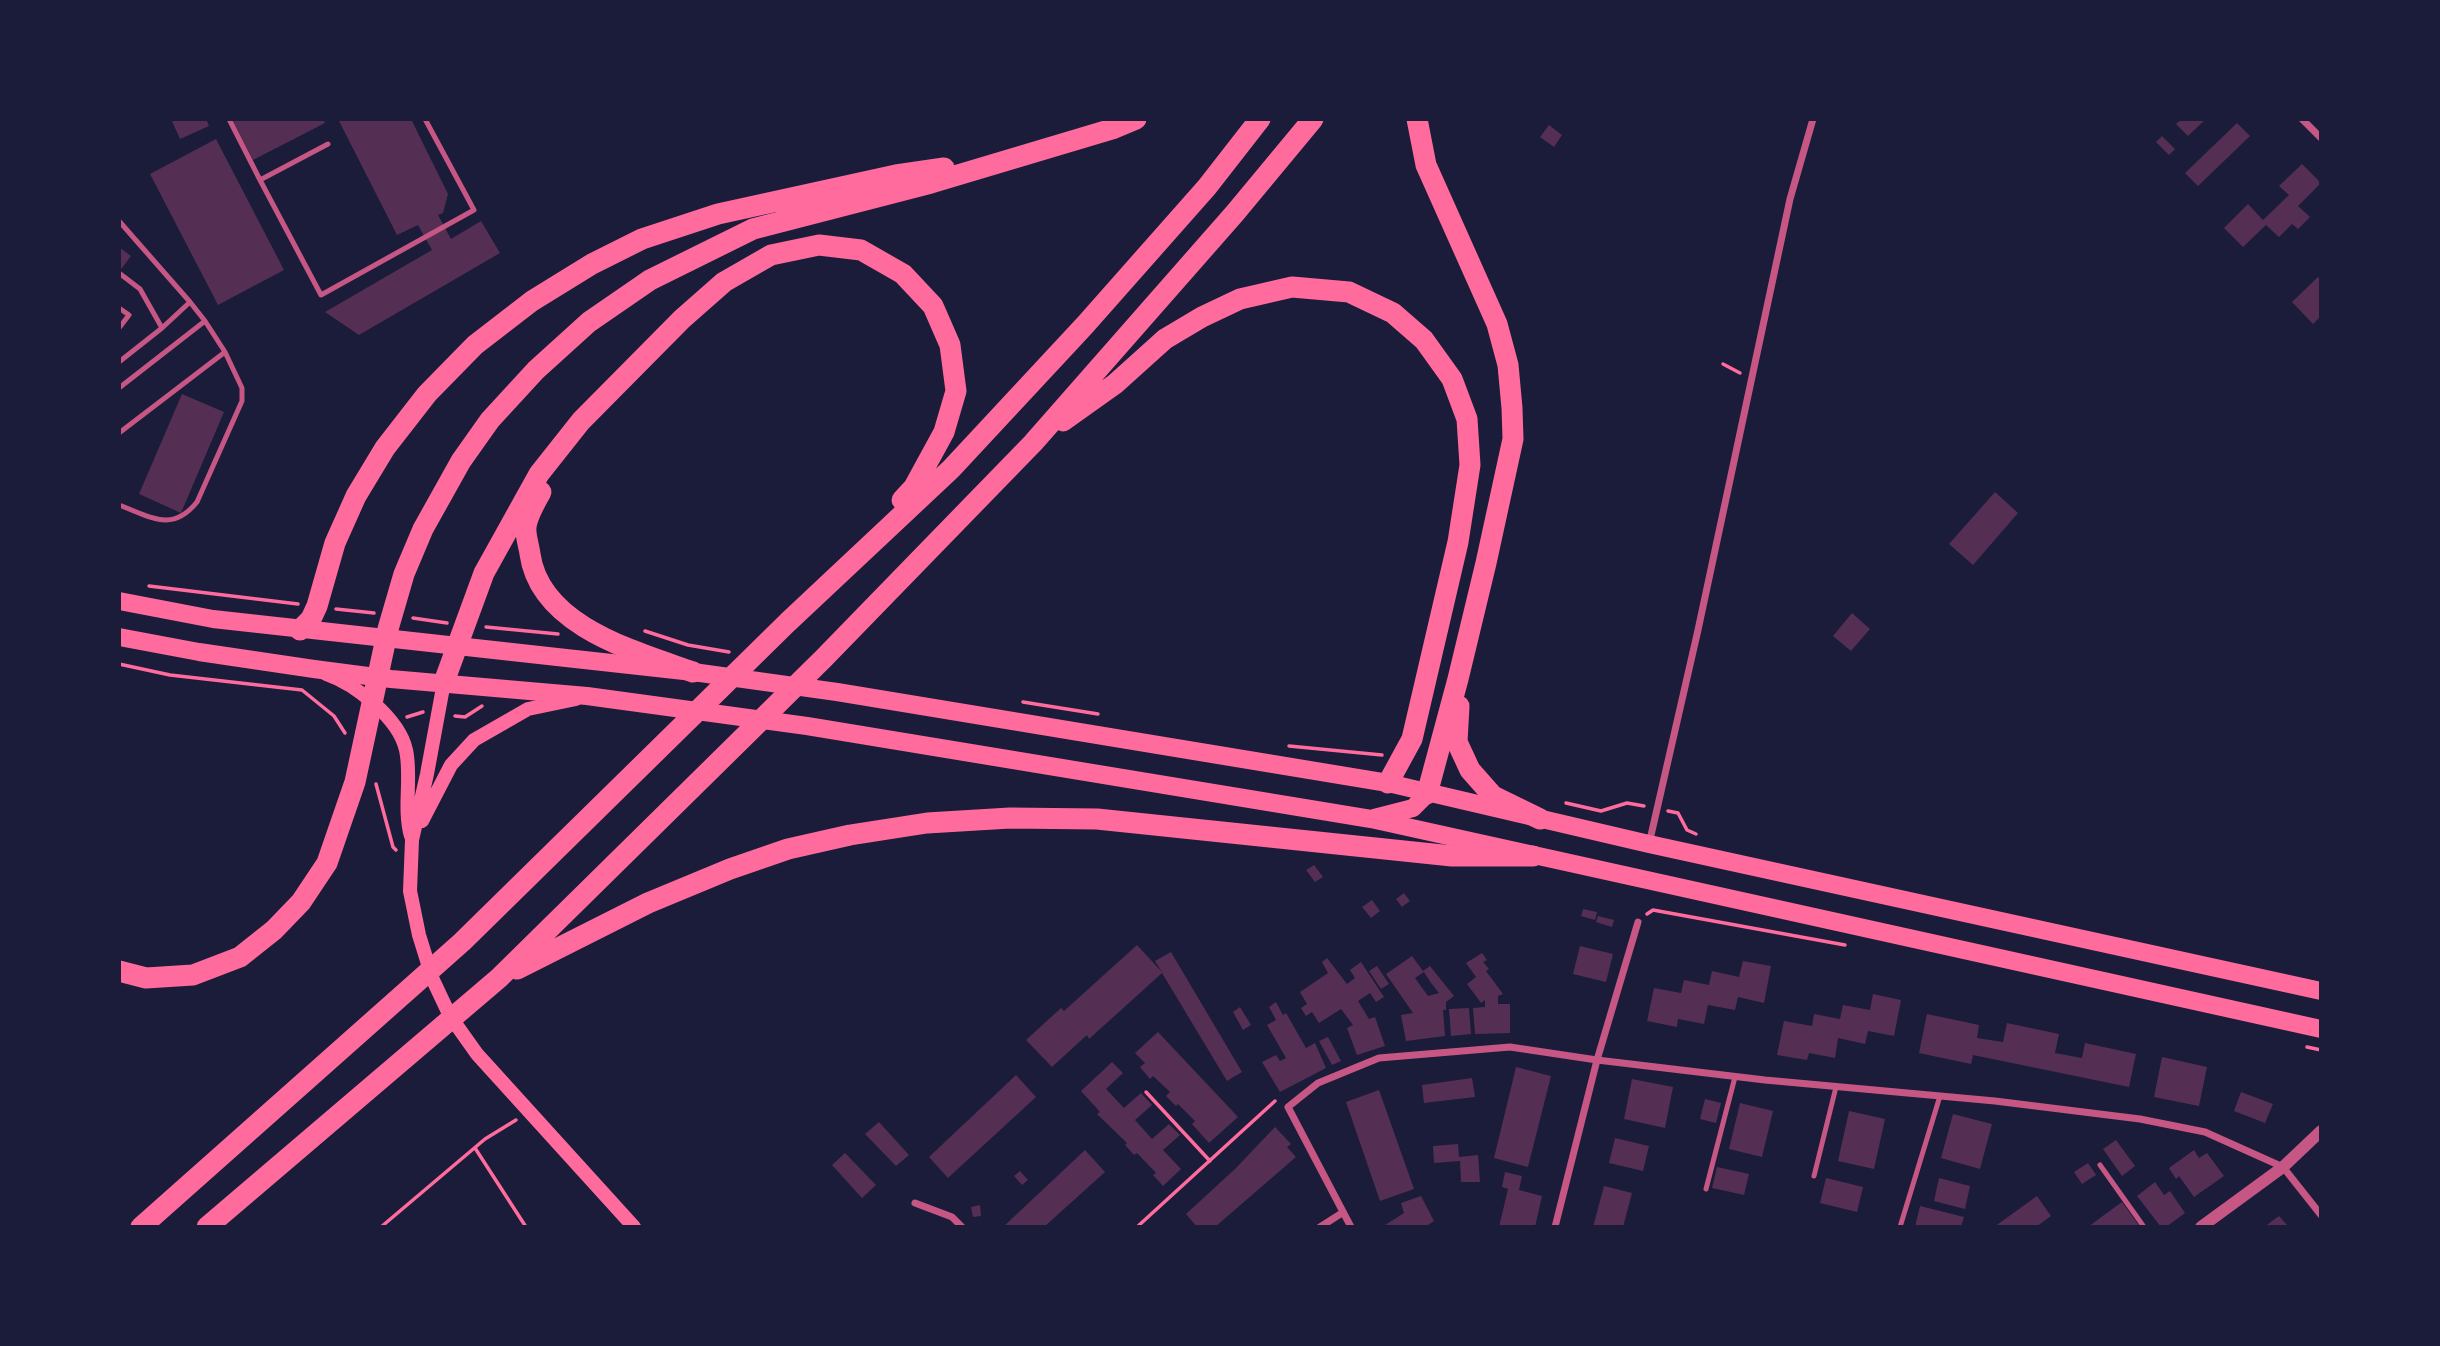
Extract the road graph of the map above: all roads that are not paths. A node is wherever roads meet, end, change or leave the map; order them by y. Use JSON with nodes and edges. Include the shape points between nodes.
{"nodes":[{"id":1,"x":229,"y":119,"type":"edge"},
{"id":2,"x":425,"y":119,"type":"edge"},
{"id":3,"x":1136,"y":119,"type":"edge"},
{"id":4,"x":1260,"y":119,"type":"edge"},
{"id":5,"x":1313,"y":119,"type":"edge"},
{"id":6,"x":1417,"y":119,"type":"edge"},
{"id":7,"x":1813,"y":119,"type":"edge"},
{"id":8,"x":2302,"y":119,"type":"edge"},
{"id":9,"x":2321,"y":138,"type":"edge"},
{"id":10,"x":328,"y":144,"type":"dead end"},
{"id":11,"x":1012,"y":158,"type":"junction"},
{"id":12,"x":260,"y":180,"type":"junction"},
{"id":13,"x":119,"y":221,"type":"edge"},
{"id":14,"x":119,"y":273,"type":"edge"},
{"id":15,"x":190,"y":302,"type":"junction"},
{"id":16,"x":119,"y":308,"type":"edge"},
{"id":17,"x":205,"y":321,"type":"junction"},
{"id":18,"x":119,"y":328,"type":"edge"},
{"id":19,"x":162,"y":328,"type":"junction"},
{"id":20,"x":225,"y":352,"type":"junction"},
{"id":21,"x":119,"y":362,"type":"edge"},
{"id":22,"x":119,"y":388,"type":"edge"},
{"id":23,"x":581,"y":421,"type":"junction"},
{"id":24,"x":119,"y":433,"type":"edge"},
{"id":25,"x":1033,"y":443,"type":"junction"},
{"id":26,"x":119,"y":505,"type":"edge"},
{"id":27,"x":119,"y":601,"type":"edge"},
{"id":28,"x":788,"y":622,"type":"junction"},
{"id":29,"x":300,"y":630,"type":"junction"},
{"id":30,"x":119,"y":636,"type":"edge"},
{"id":31,"x":457,"y":647,"type":"junction"},
{"id":32,"x":314,"y":669,"type":"junction"},
{"id":33,"x":693,"y":672,"type":"junction"},
{"id":34,"x":1458,"y":680,"type":"junction"},
{"id":35,"x":444,"y":682,"type":"junction"},
{"id":36,"x":587,"y":696,"type":"junction"},
{"id":37,"x":1388,"y":783,"type":"junction"},
{"id":38,"x":1427,"y":794,"type":"junction"},
{"id":39,"x":1371,"y":819,"type":"junction"},
{"id":40,"x":1540,"y":820,"type":"junction"},
{"id":41,"x":412,"y":840,"type":"junction"},
{"id":42,"x":1649,"y":844,"type":"junction"},
{"id":43,"x":1533,"y":856,"type":"junction"},
{"id":44,"x":1638,"y":922,"type":"road end"},
{"id":45,"x":119,"y":971,"type":"edge"},
{"id":46,"x":492,"y":984,"type":"junction"},
{"id":47,"x":2321,"y":991,"type":"edge"},
{"id":48,"x":2321,"y":1029,"type":"edge"},
{"id":49,"x":1597,"y":1060,"type":"junction"},
{"id":50,"x":1735,"y":1077,"type":"junction"},
{"id":51,"x":1836,"y":1087,"type":"junction"},
{"id":52,"x":1940,"y":1096,"type":"junction"},
{"id":53,"x":2321,"y":1131,"type":"edge"},
{"id":54,"x":2100,"y":1166,"type":"dead end"},
{"id":55,"x":2283,"y":1167,"type":"junction"},
{"id":56,"x":1814,"y":1176,"type":"dead end"},
{"id":57,"x":1706,"y":1189,"type":"dead end"},
{"id":58,"x":915,"y":1203,"type":"dead end"},
{"id":59,"x":1342,"y":1213,"type":"junction"},
{"id":60,"x":2321,"y":1215,"type":"edge"},
{"id":61,"x":141,"y":1227,"type":"edge"},
{"id":62,"x":207,"y":1227,"type":"edge"},
{"id":63,"x":634,"y":1227,"type":"edge"},
{"id":64,"x":962,"y":1227,"type":"edge"},
{"id":65,"x":1320,"y":1227,"type":"edge"},
{"id":66,"x":1351,"y":1227,"type":"edge"},
{"id":67,"x":1555,"y":1227,"type":"edge"},
{"id":68,"x":1900,"y":1227,"type":"edge"},
{"id":69,"x":2144,"y":1227,"type":"edge"},
{"id":70,"x":2201,"y":1227,"type":"edge"}],
"edges":[{"from":1,"to":12,"type":"lane"},
{"from":2,"to":12,"type":"lane","via":[[474,210],[321,295]]},
{"from":3,"to":11,"type":"highway"},
{"from":4,"to":28,"type":"highway","via":[[1085,326],[951,469]]},
{"from":5,"to":25,"type":"highway"},
{"from":6,"to":34,"type":"highway","via":[[1426,165],[1497,324],[1508,365],[1512,408],[1513,439]]},
{"from":7,"to":42,"type":"street","via":[[1790,199]]},
{"from":8,"to":9,"type":"street"},
{"from":10,"to":12,"type":"lane"},
{"from":11,"to":29,"type":"highway","via":[[896,175],[718,214],[642,239],[532,301],[475,345],[427,394],[385,448],[356,496],[335,543],[317,606]]},
{"from":11,"to":45,"type":"highway","via":[[753,229],[650,280],[589,322],[536,370],[461,461],[423,528],[388,629],[355,782],[327,863],[301,902],[240,957],[193,975],[146,978]]},
{"from":13,"to":15,"type":"lane"},
{"from":14,"to":19,"type":"lane","via":[[140,289]]},
{"from":15,"to":17,"type":"lane"},
{"from":15,"to":19,"type":"lane"},
{"from":16,"to":18,"type":"lane","via":[[129,315]]},
{"from":17,"to":20,"type":"lane"},
{"from":17,"to":22,"type":"lane"},
{"from":19,"to":21,"type":"lane"},
{"from":20,"to":24,"type":"lane"},
{"from":20,"to":26,"type":"lane","via":[[242,387],[242,401],[197,502],[187,515],[173,522]]},
{"from":23,"to":28,"type":"highway","via":[[682,318],[724,282],[771,255],[819,245],[861,250],[903,274],[933,306],[950,345],[956,391],[944,432],[914,487]]},
{"from":23,"to":31,"type":"highway","via":[[539,474],[511,520],[484,573]]},
{"from":23,"to":33,"type":"highway","via":[[537,498],[526,527],[533,573],[555,604],[586,629]]},
{"from":25,"to":37,"type":"highway","via":[[1115,384],[1165,339],[1240,299],[1292,287],[1349,292],[1393,313],[1424,340],[1452,379],[1467,419],[1471,465],[1458,542],[1412,739]]},
{"from":25,"to":46,"type":"highway","via":[[823,659]]},
{"from":27,"to":29,"type":"main road"},
{"from":28,"to":61,"type":"highway","via":[[462,942]]},
{"from":29,"to":31,"type":"main road"},
{"from":30,"to":32,"type":"main road"},
{"from":31,"to":33,"type":"main road"},
{"from":31,"to":35,"type":"highway"},
{"from":32,"to":35,"type":"main road"},
{"from":32,"to":41,"type":"main road","via":[[362,693],[392,721],[406,748],[407,823]]},
{"from":33,"to":37,"type":"main road"},
{"from":34,"to":38,"type":"highway"},
{"from":34,"to":40,"type":"highway","via":[[1457,742],[1470,770],[1493,796]]},
{"from":35,"to":36,"type":"main road"},
{"from":35,"to":41,"type":"main road"},
{"from":36,"to":39,"type":"main road","via":[[920,743]]},
{"from":36,"to":41,"type":"main road","via":[[528,709],[474,740],[451,765]]},
{"from":37,"to":38,"type":"main road"},
{"from":38,"to":39,"type":"main road","via":[[1413,808]]},
{"from":38,"to":40,"type":"main road"},
{"from":39,"to":43,"type":"main road"},
{"from":40,"to":42,"type":"main road"},
{"from":41,"to":63,"type":"main road","via":[[410,891],[419,935],[450,1016],[477,1055]]},
{"from":42,"to":47,"type":"main road"},
{"from":43,"to":46,"type":"highway","via":[[1452,856],[1097,819],[927,823],[788,849],[730,869],[648,903]]},
{"from":43,"to":48,"type":"main road"},
{"from":44,"to":49,"type":"street"},
{"from":46,"to":62,"type":"highway"},
{"from":49,"to":50,"type":"street"},
{"from":49,"to":59,"type":"street","via":[[1510,1047],[1379,1058],[1318,1083],[1288,1107]]},
{"from":49,"to":67,"type":"street"},
{"from":50,"to":51,"type":"street"},
{"from":50,"to":57,"type":"lane"},
{"from":51,"to":52,"type":"street"},
{"from":51,"to":56,"type":"lane"},
{"from":52,"to":55,"type":"street","via":[[2140,1119],[2205,1132]]},
{"from":52,"to":68,"type":"lane"},
{"from":53,"to":55,"type":"street"},
{"from":54,"to":69,"type":"lane"},
{"from":55,"to":60,"type":"street"},
{"from":55,"to":70,"type":"street"},
{"from":58,"to":64,"type":"street","via":[[952,1217]]},
{"from":59,"to":65,"type":"street"},
{"from":59,"to":66,"type":"street"}]}
